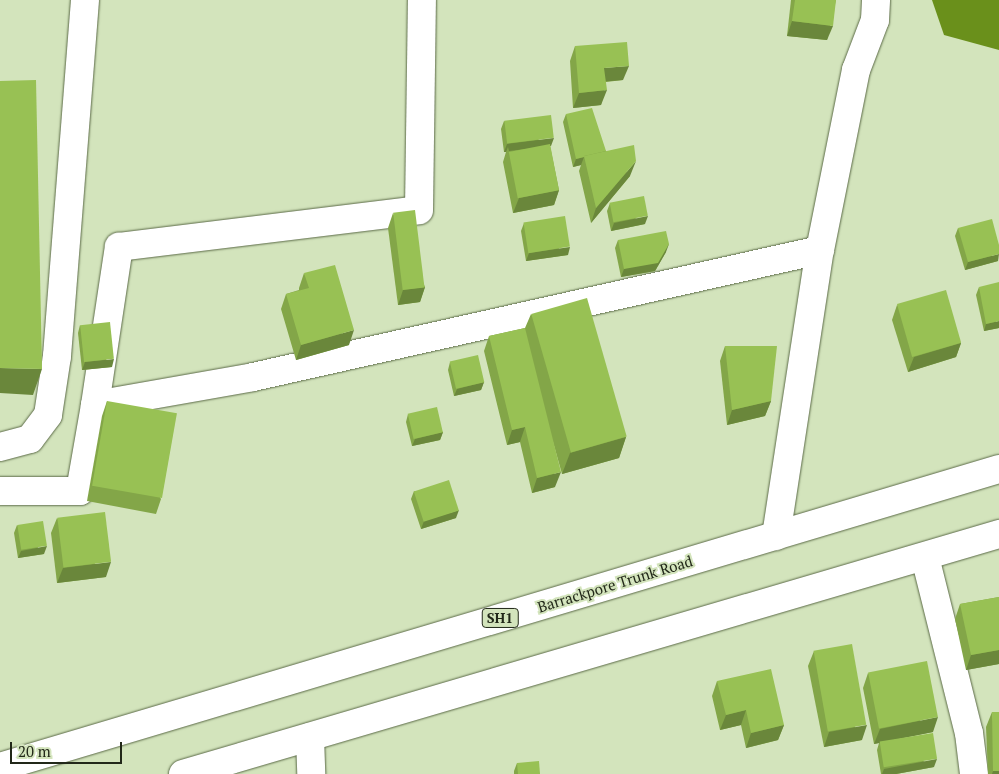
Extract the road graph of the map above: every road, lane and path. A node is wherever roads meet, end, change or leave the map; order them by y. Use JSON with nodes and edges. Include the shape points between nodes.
{"nodes":[{"id":1,"x":85,"y":0,"type":"edge"},
{"id":2,"x":422,"y":0,"type":"edge"},
{"id":3,"x":876,"y":0,"type":"edge"},
{"id":4,"x":820,"y":250,"type":"junction"},
{"id":5,"x":96,"y":405,"type":"junction"},
{"id":6,"x":0,"y":447,"type":"edge"},
{"id":7,"x":999,"y":469,"type":"edge"},
{"id":8,"x":0,"y":491,"type":"edge"},
{"id":9,"x":999,"y":534,"type":"edge"},
{"id":10,"x":776,"y":536,"type":"junction"},
{"id":11,"x":925,"y":557,"type":"junction"},
{"id":12,"x":310,"y":737,"type":"junction"},
{"id":13,"x":0,"y":767,"type":"edge"},
{"id":14,"x":183,"y":774,"type":"edge"},
{"id":15,"x":311,"y":774,"type":"edge"},
{"id":16,"x":974,"y":774,"type":"edge"}],
"edges":[{"from":1,"to":6,"type":"street","via":[[58,356],[48,415],[30,440]]},
{"from":2,"to":5,"type":"street","via":[[418,210],[119,247]]},
{"from":3,"to":4,"type":"street","via":[[875,20],[856,70]]},
{"from":4,"to":5,"type":"street","via":[[253,377]]},
{"from":4,"to":10,"type":"street"},
{"from":5,"to":8,"type":"street","via":[[80,491]]},
{"from":7,"to":10,"type":"street","name":"Barrackpore Trunk Road","number":"SH1"},
{"from":9,"to":11,"type":"street"},
{"from":10,"to":13,"type":"street","name":"Barrackpore Trunk Road","number":"SH1"},
{"from":11,"to":12,"type":"street"},
{"from":11,"to":16,"type":"street","via":[[969,733]]},
{"from":12,"to":14,"type":"street"},
{"from":12,"to":15,"type":"street"}]}
